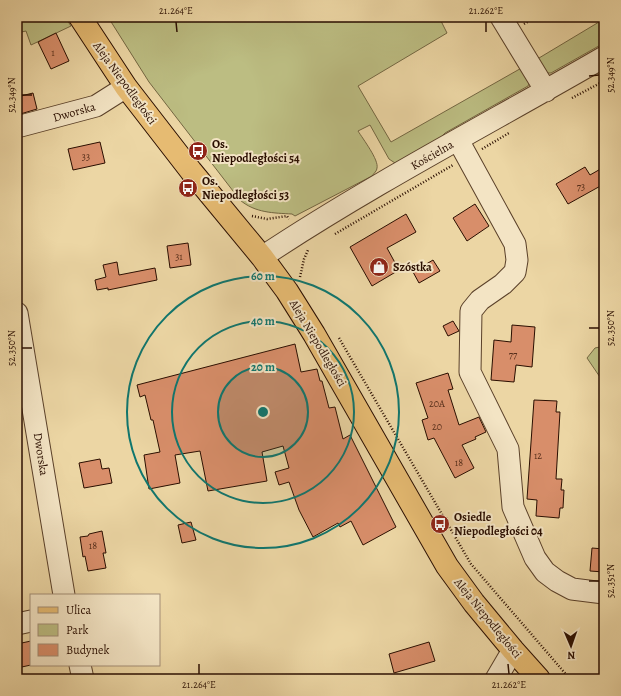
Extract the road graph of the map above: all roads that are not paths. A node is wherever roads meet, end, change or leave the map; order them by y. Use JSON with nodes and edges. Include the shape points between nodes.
{"nodes":[{"id":1,"x":80,"y":17,"type":"edge"},
{"id":2,"x":500,"y":17,"type":"edge"},
{"id":3,"x":604,"y":57,"type":"edge"},
{"id":4,"x":126,"y":87,"type":"junction"},
{"id":5,"x":546,"y":91,"type":"junction"},
{"id":6,"x":17,"y":127,"type":"edge"},
{"id":7,"x":458,"y":140,"type":"junction"},
{"id":8,"x":262,"y":257,"type":"junction"},
{"id":9,"x":17,"y":313,"type":"edge"},
{"id":10,"x":604,"y":593,"type":"edge"},
{"id":11,"x":64,"y":594,"type":"edge"},
{"id":12,"x":30,"y":621,"type":"edge"},
{"id":13,"x":17,"y":624,"type":"edge"},
{"id":14,"x":513,"y":650,"type":"junction"},
{"id":15,"x":80,"y":666,"type":"edge"},
{"id":16,"x":83,"y":679,"type":"edge"},
{"id":17,"x":496,"y":679,"type":"edge"},
{"id":18,"x":539,"y":679,"type":"edge"}],
"edges":[{"from":1,"to":4,"type":"main road","name":"Aleja Niepodległości"},
{"from":2,"to":5,"type":"street"},
{"from":3,"to":5,"type":"street","name":"Kościelna"},
{"from":4,"to":6,"type":"street","name":"Dworska","via":[[96,106]]},
{"from":4,"to":8,"type":"main road","name":"Aleja Niepodległości"},
{"from":5,"to":7,"type":"street","name":"Kościelna"},
{"from":7,"to":8,"type":"street","name":"Kościelna","via":[[297,233]]},
{"from":7,"to":10,"type":"street","via":[[515,244],[515,272],[480,300],[471,311],[470,372],[508,449],[513,507],[535,558],[546,572],[572,589]]},
{"from":8,"to":14,"type":"main road","name":"Aleja Niepodległości","via":[[314,334],[446,566]]},
{"from":9,"to":11,"type":"street","name":"Dworska"},
{"from":12,"to":13,"type":"street"},
{"from":14,"to":17,"type":"street"},
{"from":14,"to":18,"type":"main road","name":"Aleja Niepodległości"},
{"from":15,"to":16,"type":"street"}]}
